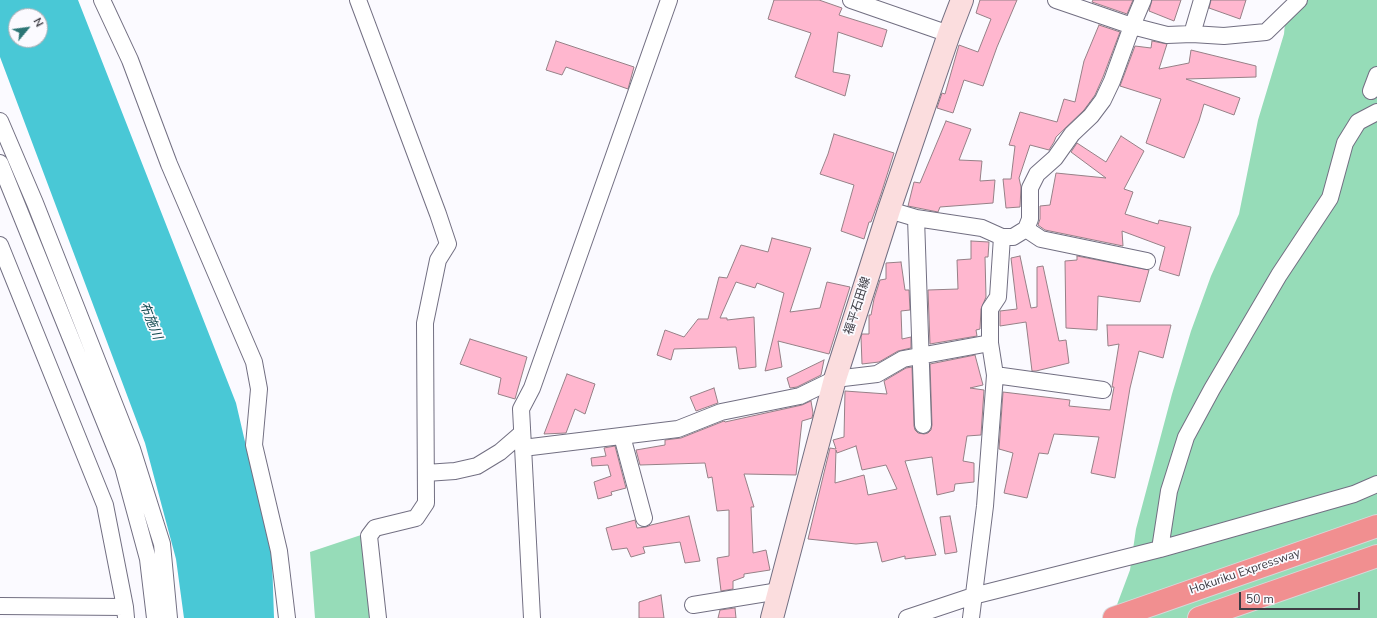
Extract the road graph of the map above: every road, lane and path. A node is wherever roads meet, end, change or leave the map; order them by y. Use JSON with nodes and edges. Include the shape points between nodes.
{"nodes":[{"id":1,"x":102,"y":0,"type":"edge"},
{"id":2,"x":358,"y":0,"type":"edge"},
{"id":3,"x":669,"y":0,"type":"edge"},
{"id":4,"x":851,"y":0,"type":"edge"},
{"id":5,"x":962,"y":0,"type":"edge"},
{"id":6,"x":1056,"y":0,"type":"edge"},
{"id":7,"x":1143,"y":0,"type":"edge"},
{"id":8,"x":1202,"y":0,"type":"edge"},
{"id":9,"x":1299,"y":0,"type":"edge"},
{"id":10,"x":1132,"y":26,"type":"junction"},
{"id":11,"x":949,"y":34,"type":"junction"},
{"id":12,"x":1192,"y":34,"type":"junction"},
{"id":13,"x":1377,"y":75,"type":"edge"},
{"id":14,"x":1371,"y":91,"type":"dead end"},
{"id":15,"x":1377,"y":112,"type":"edge"},
{"id":16,"x":0,"y":121,"type":"edge"},
{"id":17,"x":0,"y":163,"type":"edge"},
{"id":18,"x":889,"y":210,"type":"junction"},
{"id":19,"x":916,"y":218,"type":"junction"},
{"id":20,"x":1026,"y":229,"type":"junction"},
{"id":21,"x":1002,"y":237,"type":"junction"},
{"id":22,"x":0,"y":245,"type":"edge"},
{"id":23,"x":1147,"y":261,"type":"dead end"},
{"id":24,"x":990,"y":343,"type":"junction"},
{"id":25,"x":920,"y":355,"type":"junction"},
{"id":26,"x":995,"y":375,"type":"junction"},
{"id":27,"x":835,"y":379,"type":"junction"},
{"id":28,"x":1103,"y":390,"type":"dead end"},
{"id":29,"x":923,"y":425,"type":"dead end"},
{"id":30,"x":622,"y":436,"type":"junction"},
{"id":31,"x":523,"y":440,"type":"junction"},
{"id":32,"x":426,"y":473,"type":"junction"},
{"id":33,"x":1377,"y":484,"type":"edge"},
{"id":34,"x":644,"y":518,"type":"dead end"},
{"id":35,"x":1377,"y":526,"type":"edge"},
{"id":36,"x":1160,"y":549,"type":"junction"},
{"id":37,"x":1377,"y":556,"type":"edge"},
{"id":38,"x":779,"y":591,"type":"junction"},
{"id":39,"x":973,"y":596,"type":"junction"},
{"id":40,"x":693,"y":605,"type":"dead end"},
{"id":41,"x":0,"y":606,"type":"edge"},
{"id":42,"x":126,"y":613,"type":"edge"},
{"id":43,"x":155,"y":618,"type":"edge"},
{"id":44,"x":169,"y":618,"type":"edge"},
{"id":45,"x":287,"y":618,"type":"edge"},
{"id":46,"x":378,"y":618,"type":"edge"},
{"id":47,"x":532,"y":618,"type":"edge"},
{"id":48,"x":772,"y":618,"type":"edge"},
{"id":49,"x":907,"y":618,"type":"edge"},
{"id":50,"x":971,"y":618,"type":"edge"},
{"id":51,"x":1114,"y":618,"type":"edge"},
{"id":52,"x":1199,"y":618,"type":"edge"}],
"edges":[{"from":1,"to":45,"type":"street","via":[[130,60],[169,164],[254,362],[259,389],[254,445],[279,552]]},
{"from":2,"to":32,"type":"street","via":[[448,244],[438,260],[425,323]]},
{"from":3,"to":31,"type":"street","via":[[532,388],[521,409]]},
{"from":4,"to":11,"type":"street"},
{"from":5,"to":11,"type":"main road","name":"福平石田線"},
{"from":6,"to":10,"type":"street"},
{"from":7,"to":10,"type":"street"},
{"from":8,"to":12,"type":"street"},
{"from":9,"to":12,"type":"street","via":[[1266,32],[1224,36]]},
{"from":10,"to":12,"type":"street","via":[[1167,35]]},
{"from":10,"to":20,"type":"street","via":[[1104,100],[1072,134],[1055,158],[1037,174],[1030,188],[1030,219]]},
{"from":11,"to":18,"type":"main road","name":"福平石田線"},
{"from":13,"to":14,"type":"street"},
{"from":15,"to":36,"type":"street","via":[[1358,122],[1345,143],[1330,198],[1279,275],[1186,437],[1169,491]]},
{"from":16,"to":44,"type":"street","via":[[132,449],[162,544]]},
{"from":17,"to":43,"type":"street","via":[[123,467],[148,559]]},
{"from":18,"to":19,"type":"street"},
{"from":18,"to":27,"type":"main road","name":"福平石田線"},
{"from":19,"to":21,"type":"street","via":[[982,228]]},
{"from":19,"to":25,"type":"street"},
{"from":20,"to":21,"type":"street","via":[[1013,237]]},
{"from":20,"to":23,"type":"street","via":[[1041,239]]},
{"from":21,"to":24,"type":"street","via":[[998,297],[990,309]]},
{"from":22,"to":42,"type":"street","via":[[105,505]]},
{"from":24,"to":25,"type":"street"},
{"from":24,"to":26,"type":"street"},
{"from":25,"to":27,"type":"street","via":[[903,359],[877,374]]},
{"from":25,"to":29,"type":"street"},
{"from":26,"to":28,"type":"street"},
{"from":26,"to":39,"type":"street","via":[[985,506]]},
{"from":27,"to":30,"type":"street","via":[[800,396],[720,412],[678,428]]},
{"from":27,"to":38,"type":"main road","name":"福平石田線"},
{"from":30,"to":31,"type":"street"},
{"from":30,"to":34,"type":"street"},
{"from":31,"to":32,"type":"street","via":[[477,466]]},
{"from":31,"to":47,"type":"street"},
{"from":32,"to":46,"type":"street","via":[[426,503],[416,518],[375,528],[369,536]]},
{"from":33,"to":36,"type":"street","via":[[1354,494]]},
{"from":35,"to":51,"type":"highway","name":"Hokuriku Expressway"},
{"from":36,"to":39,"type":"street"},
{"from":37,"to":52,"type":"highway"},
{"from":38,"to":40,"type":"street"},
{"from":38,"to":48,"type":"main road","name":"福平石田線"},
{"from":39,"to":49,"type":"street"},
{"from":39,"to":50,"type":"street"},
{"from":41,"to":42,"type":"street"}]}
